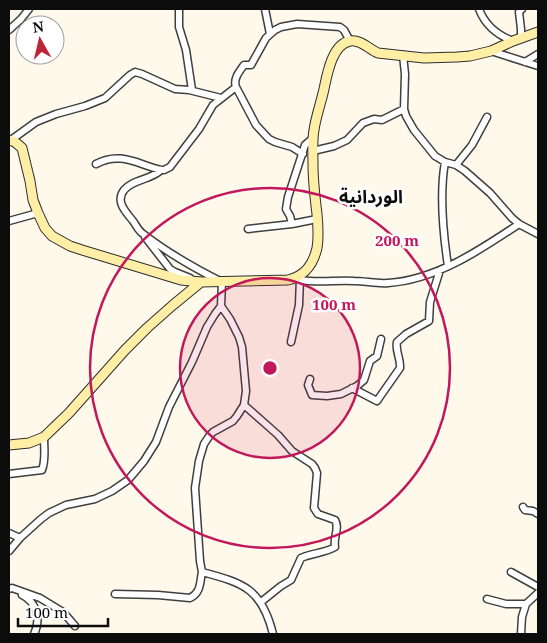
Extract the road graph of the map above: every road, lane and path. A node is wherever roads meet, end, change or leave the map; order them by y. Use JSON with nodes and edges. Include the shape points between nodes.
{"nodes":[{"id":1,"x":29,"y":9,"type":"edge"},
{"id":2,"x":179,"y":9,"type":"edge"},
{"id":3,"x":265,"y":9,"type":"edge"},
{"id":4,"x":479,"y":9,"type":"edge"},
{"id":5,"x":522,"y":9,"type":"edge"},
{"id":6,"x":9,"y":30,"type":"edge"},
{"id":7,"x":538,"y":32,"type":"edge"},
{"id":8,"x":270,"y":34,"type":"junction"},
{"id":9,"x":517,"y":40,"type":"junction"},
{"id":10,"x":350,"y":41,"type":"junction"},
{"id":11,"x":490,"y":52,"type":"junction"},
{"id":12,"x":538,"y":54,"type":"edge"},
{"id":13,"x":403,"y":55,"type":"junction"},
{"id":14,"x":525,"y":62,"type":"junction"},
{"id":15,"x":538,"y":66,"type":"edge"},
{"id":16,"x":236,"y":86,"type":"junction"},
{"id":17,"x":192,"y":90,"type":"junction"},
{"id":18,"x":221,"y":98,"type":"junction"},
{"id":19,"x":404,"y":109,"type":"junction"},
{"id":20,"x":487,"y":117,"type":"dead end"},
{"id":21,"x":314,"y":138,"type":"junction"},
{"id":22,"x":10,"y":140,"type":"edge"},
{"id":23,"x":313,"y":151,"type":"junction"},
{"id":24,"x":303,"y":154,"type":"junction"},
{"id":25,"x":445,"y":162,"type":"junction"},
{"id":26,"x":96,"y":164,"type":"dead end"},
{"id":27,"x":456,"y":166,"type":"junction"},
{"id":28,"x":160,"y":170,"type":"junction"},
{"id":29,"x":38,"y":213,"type":"junction"},
{"id":30,"x":317,"y":219,"type":"junction"},
{"id":31,"x":9,"y":221,"type":"edge"},
{"id":32,"x":292,"y":224,"type":"junction"},
{"id":33,"x":518,"y":224,"type":"junction"},
{"id":34,"x":248,"y":229,"type":"dead end"},
{"id":35,"x":143,"y":234,"type":"junction"},
{"id":36,"x":538,"y":234,"type":"edge"},
{"id":37,"x":448,"y":266,"type":"junction"},
{"id":38,"x":440,"y":270,"type":"junction"},
{"id":39,"x":300,"y":279,"type":"junction"},
{"id":40,"x":201,"y":282,"type":"junction"},
{"id":41,"x":222,"y":282,"type":"junction"},
{"id":42,"x":221,"y":306,"type":"junction"},
{"id":43,"x":381,"y":339,"type":"dead end"},
{"id":44,"x":291,"y":342,"type":"dead end"},
{"id":45,"x":310,"y":379,"type":"dead end"},
{"id":46,"x":352,"y":388,"type":"junction"},
{"id":47,"x":244,"y":405,"type":"junction"},
{"id":48,"x":44,"y":437,"type":"junction"},
{"id":49,"x":9,"y":445,"type":"edge"},
{"id":50,"x":9,"y":474,"type":"edge"},
{"id":51,"x":523,"y":507,"type":"dead end"},
{"id":52,"x":538,"y":514,"type":"edge"},
{"id":53,"x":9,"y":533,"type":"edge"},
{"id":54,"x":20,"y":538,"type":"junction"},
{"id":55,"x":9,"y":551,"type":"edge"},
{"id":56,"x":202,"y":572,"type":"junction"},
{"id":57,"x":511,"y":572,"type":"dead end"},
{"id":58,"x":538,"y":587,"type":"edge"},
{"id":59,"x":9,"y":590,"type":"edge"},
{"id":60,"x":538,"y":593,"type":"edge"},
{"id":61,"x":115,"y":594,"type":"dead end"},
{"id":62,"x":487,"y":599,"type":"dead end"},
{"id":63,"x":261,"y":602,"type":"junction"},
{"id":64,"x":526,"y":604,"type":"junction"},
{"id":65,"x":74,"y":626,"type":"dead end"},
{"id":66,"x":34,"y":634,"type":"edge"},
{"id":67,"x":273,"y":634,"type":"edge"},
{"id":68,"x":521,"y":634,"type":"edge"}],
"edges":[{"from":1,"to":6,"type":"street"},
{"from":2,"to":17,"type":"street","via":[[179,27]]},
{"from":3,"to":8,"type":"street"},
{"from":4,"to":9,"type":"street","via":[[496,32]]},
{"from":5,"to":9,"type":"street"},
{"from":7,"to":9,"type":"street"},
{"from":8,"to":10,"type":"street","via":[[287,25],[302,24],[340,28]]},
{"from":8,"to":16,"type":"street","via":[[250,65],[244,65],[235,79]]},
{"from":9,"to":11,"type":"street"},
{"from":10,"to":13,"type":"street","via":[[364,44],[378,53]]},
{"from":10,"to":21,"type":"street","via":[[342,45],[328,68]]},
{"from":11,"to":13,"type":"street","via":[[447,58]]},
{"from":11,"to":14,"type":"street"},
{"from":12,"to":14,"type":"street"},
{"from":13,"to":19,"type":"street"},
{"from":14,"to":15,"type":"street"},
{"from":16,"to":18,"type":"street"},
{"from":16,"to":24,"type":"street","via":[[258,128],[272,141]]},
{"from":17,"to":18,"type":"street"},
{"from":17,"to":22,"type":"street","via":[[171,88],[135,72],[105,98],[46,118]]},
{"from":18,"to":28,"type":"street","via":[[170,167]]},
{"from":19,"to":23,"type":"street","via":[[382,120],[363,123],[347,140]]},
{"from":19,"to":25,"type":"street","via":[[408,121],[425,144]]},
{"from":20,"to":27,"type":"street","via":[[472,146]]},
{"from":21,"to":23,"type":"street"},
{"from":21,"to":24,"type":"street","via":[[305,145]]},
{"from":22,"to":29,"type":"street","via":[[22,148]]},
{"from":23,"to":30,"type":"street"},
{"from":24,"to":32,"type":"street","via":[[286,204]]},
{"from":25,"to":27,"type":"street"},
{"from":25,"to":37,"type":"street","via":[[443,212]]},
{"from":26,"to":28,"type":"street","via":[[118,158]]},
{"from":27,"to":33,"type":"street","via":[[490,193]]},
{"from":28,"to":35,"type":"street","via":[[125,189],[121,198],[123,210]]},
{"from":29,"to":31,"type":"street"},
{"from":29,"to":40,"type":"street","via":[[49,233],[70,246],[181,280]]},
{"from":30,"to":32,"type":"street"},
{"from":30,"to":39,"type":"street","via":[[317,250]]},
{"from":32,"to":34,"type":"street"},
{"from":33,"to":36,"type":"street"},
{"from":33,"to":37,"type":"street"},
{"from":35,"to":40,"type":"street","via":[[170,269]]},
{"from":35,"to":41,"type":"street"},
{"from":37,"to":38,"type":"street"},
{"from":38,"to":39,"type":"street","via":[[385,283]]},
{"from":38,"to":46,"type":"street","via":[[430,302],[429,321],[397,342],[401,365],[379,398],[373,399]]},
{"from":39,"to":41,"type":"street"},
{"from":39,"to":44,"type":"street","via":[[300,305]]},
{"from":40,"to":41,"type":"street"},
{"from":40,"to":48,"type":"street","via":[[147,328]]},
{"from":41,"to":42,"type":"street"},
{"from":42,"to":47,"type":"street","via":[[240,341],[246,379]]},
{"from":42,"to":54,"type":"street","via":[[207,327],[171,402],[153,448],[132,476],[102,496],[56,509]]},
{"from":43,"to":46,"type":"street","via":[[377,356],[370,362],[364,380]]},
{"from":45,"to":46,"type":"street","via":[[308,385],[312,395],[341,394]]},
{"from":47,"to":56,"type":"street","via":[[233,421],[213,432],[204,444],[195,488]]},
{"from":47,"to":63,"type":"street","via":[[292,451],[312,464],[317,473],[314,508],[318,514],[335,520],[337,524],[335,547],[301,558],[290,580]]},
{"from":48,"to":49,"type":"street","via":[[29,443]]},
{"from":48,"to":50,"type":"street","via":[[43,468]]},
{"from":51,"to":52,"type":"street"},
{"from":53,"to":54,"type":"street"},
{"from":54,"to":55,"type":"street"},
{"from":56,"to":61,"type":"street","via":[[198,592],[190,598]]},
{"from":56,"to":63,"type":"street","via":[[240,585]]},
{"from":57,"to":58,"type":"street"},
{"from":59,"to":65,"type":"street","via":[[12,588],[40,598],[62,612]]},
{"from":59,"to":66,"type":"street","via":[[27,598],[36,611],[38,620]]},
{"from":60,"to":64,"type":"street"},
{"from":62,"to":64,"type":"street","via":[[506,604]]},
{"from":63,"to":67,"type":"street"},
{"from":64,"to":68,"type":"street"}]}
